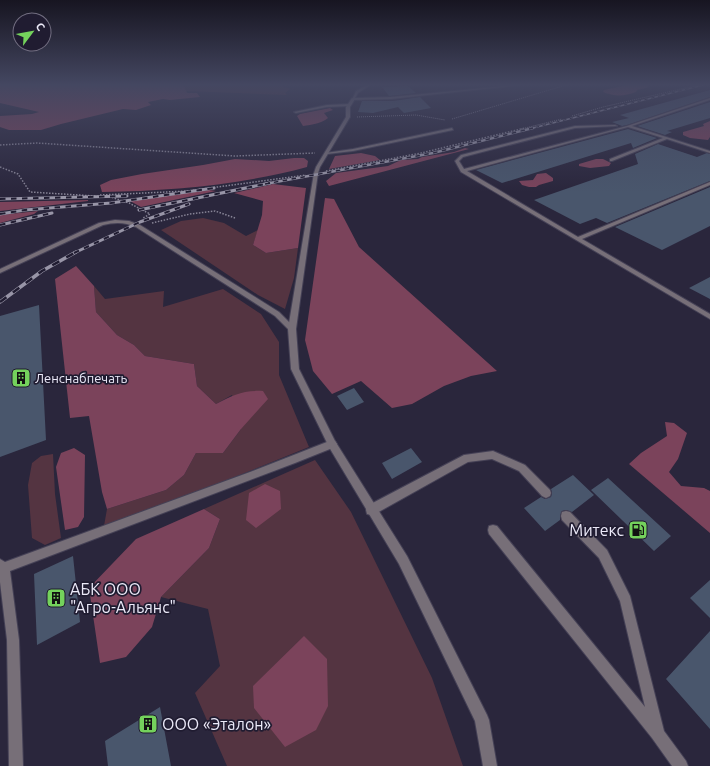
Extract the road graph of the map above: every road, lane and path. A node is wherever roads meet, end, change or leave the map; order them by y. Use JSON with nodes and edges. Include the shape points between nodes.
{"nodes":[{"id":1,"x":346,"y":121,"type":"edge"},
{"id":2,"x":443,"y":121,"type":"edge"},
{"id":3,"x":553,"y":121,"type":"edge"},
{"id":4,"x":645,"y":121,"type":"edge"},
{"id":5,"x":438,"y":122,"type":"dead end"},
{"id":6,"x":629,"y":126,"type":"junction"},
{"id":7,"x":452,"y":129,"type":"dead end"},
{"id":8,"x":553,"y":132,"type":"junction"},
{"id":9,"x":560,"y":135,"type":"dead end"},
{"id":10,"x":567,"y":137,"type":"dead end"},
{"id":11,"x":667,"y":138,"type":"junction"},
{"id":12,"x":574,"y":140,"type":"junction"},
{"id":13,"x":516,"y":142,"type":"junction"},
{"id":14,"x":522,"y":144,"type":"dead end"},
{"id":15,"x":0,"y":145,"type":"edge"},
{"id":16,"x":529,"y":147,"type":"dead end"},
{"id":17,"x":488,"y":149,"type":"junction"},
{"id":18,"x":536,"y":150,"type":"junction"},
{"id":19,"x":495,"y":152,"type":"dead end"},
{"id":20,"x":710,"y":152,"type":"edge"},
{"id":21,"x":327,"y":153,"type":"junction"},
{"id":22,"x":502,"y":155,"type":"dead end"},
{"id":23,"x":508,"y":158,"type":"junction"},
{"id":24,"x":611,"y":160,"type":"dead end"},
{"id":25,"x":0,"y":167,"type":"edge"},
{"id":26,"x":463,"y":171,"type":"junction"},
{"id":27,"x":316,"y":173,"type":"junction"},
{"id":28,"x":710,"y":183,"type":"edge"},
{"id":29,"x":100,"y":195,"type":"junction"},
{"id":30,"x":235,"y":218,"type":"dead end"},
{"id":31,"x":132,"y":223,"type":"junction"},
{"id":32,"x":138,"y":226,"type":"junction"},
{"id":33,"x":578,"y":239,"type":"junction"},
{"id":34,"x":0,"y":271,"type":"edge"},
{"id":35,"x":710,"y":317,"type":"edge"},
{"id":36,"x":292,"y":329,"type":"junction"},
{"id":37,"x":332,"y":444,"type":"junction"},
{"id":38,"x":546,"y":493,"type":"dead end"},
{"id":39,"x":371,"y":510,"type":"junction"},
{"id":40,"x":566,"y":516,"type":"dead end"},
{"id":41,"x":493,"y":530,"type":"dead end"},
{"id":42,"x":2,"y":567,"type":"edge"},
{"id":43,"x":658,"y":734,"type":"junction"},
{"id":44,"x":16,"y":766,"type":"edge"},
{"id":45,"x":490,"y":766,"type":"edge"},
{"id":46,"x":682,"y":766,"type":"edge"}],
"edges":[{"from":1,"to":21,"type":"street"},
{"from":2,"to":5,"type":"path"},
{"from":3,"to":27,"type":"path","via":[[421,153]]},
{"from":4,"to":6,"type":"street"},
{"from":6,"to":8,"type":"street","via":[[575,127]]},
{"from":6,"to":11,"type":"street"},
{"from":6,"to":12,"type":"street"},
{"from":7,"to":21,"type":"street"},
{"from":8,"to":9,"type":"street"},
{"from":8,"to":13,"type":"street"},
{"from":10,"to":12,"type":"street"},
{"from":11,"to":20,"type":"street"},
{"from":11,"to":24,"type":"street"},
{"from":12,"to":18,"type":"street"},
{"from":13,"to":14,"type":"street"},
{"from":13,"to":17,"type":"street"},
{"from":15,"to":21,"type":"path","via":[[37,143],[235,156]]},
{"from":16,"to":18,"type":"street"},
{"from":17,"to":19,"type":"street"},
{"from":17,"to":26,"type":"street","via":[[459,158],[457,161]]},
{"from":18,"to":23,"type":"street"},
{"from":21,"to":27,"type":"street"},
{"from":22,"to":23,"type":"street"},
{"from":23,"to":26,"type":"street"},
{"from":25,"to":29,"type":"path","via":[[18,174],[30,192],[48,195]]},
{"from":26,"to":33,"type":"street"},
{"from":27,"to":29,"type":"path","via":[[188,190]]},
{"from":27,"to":36,"type":"street"},
{"from":28,"to":33,"type":"street"},
{"from":29,"to":31,"type":"path","via":[[128,202],[150,214]]},
{"from":30,"to":32,"type":"path","via":[[215,211]]},
{"from":31,"to":32,"type":"street"},
{"from":31,"to":34,"type":"street","via":[[114,221],[101,224]]},
{"from":32,"to":36,"type":"street","via":[[277,314]]},
{"from":33,"to":35,"type":"street"},
{"from":36,"to":37,"type":"street","via":[[295,369]]},
{"from":37,"to":39,"type":"street"},
{"from":37,"to":42,"type":"street","via":[[140,519]]},
{"from":38,"to":39,"type":"street","via":[[522,468],[494,455],[473,457],[466,458]]},
{"from":39,"to":45,"type":"street","via":[[403,560],[482,720]]},
{"from":40,"to":43,"type":"street","via":[[603,554],[626,600]]},
{"from":41,"to":43,"type":"street"},
{"from":42,"to":44,"type":"street","via":[[13,640]]},
{"from":43,"to":46,"type":"street"}]}
